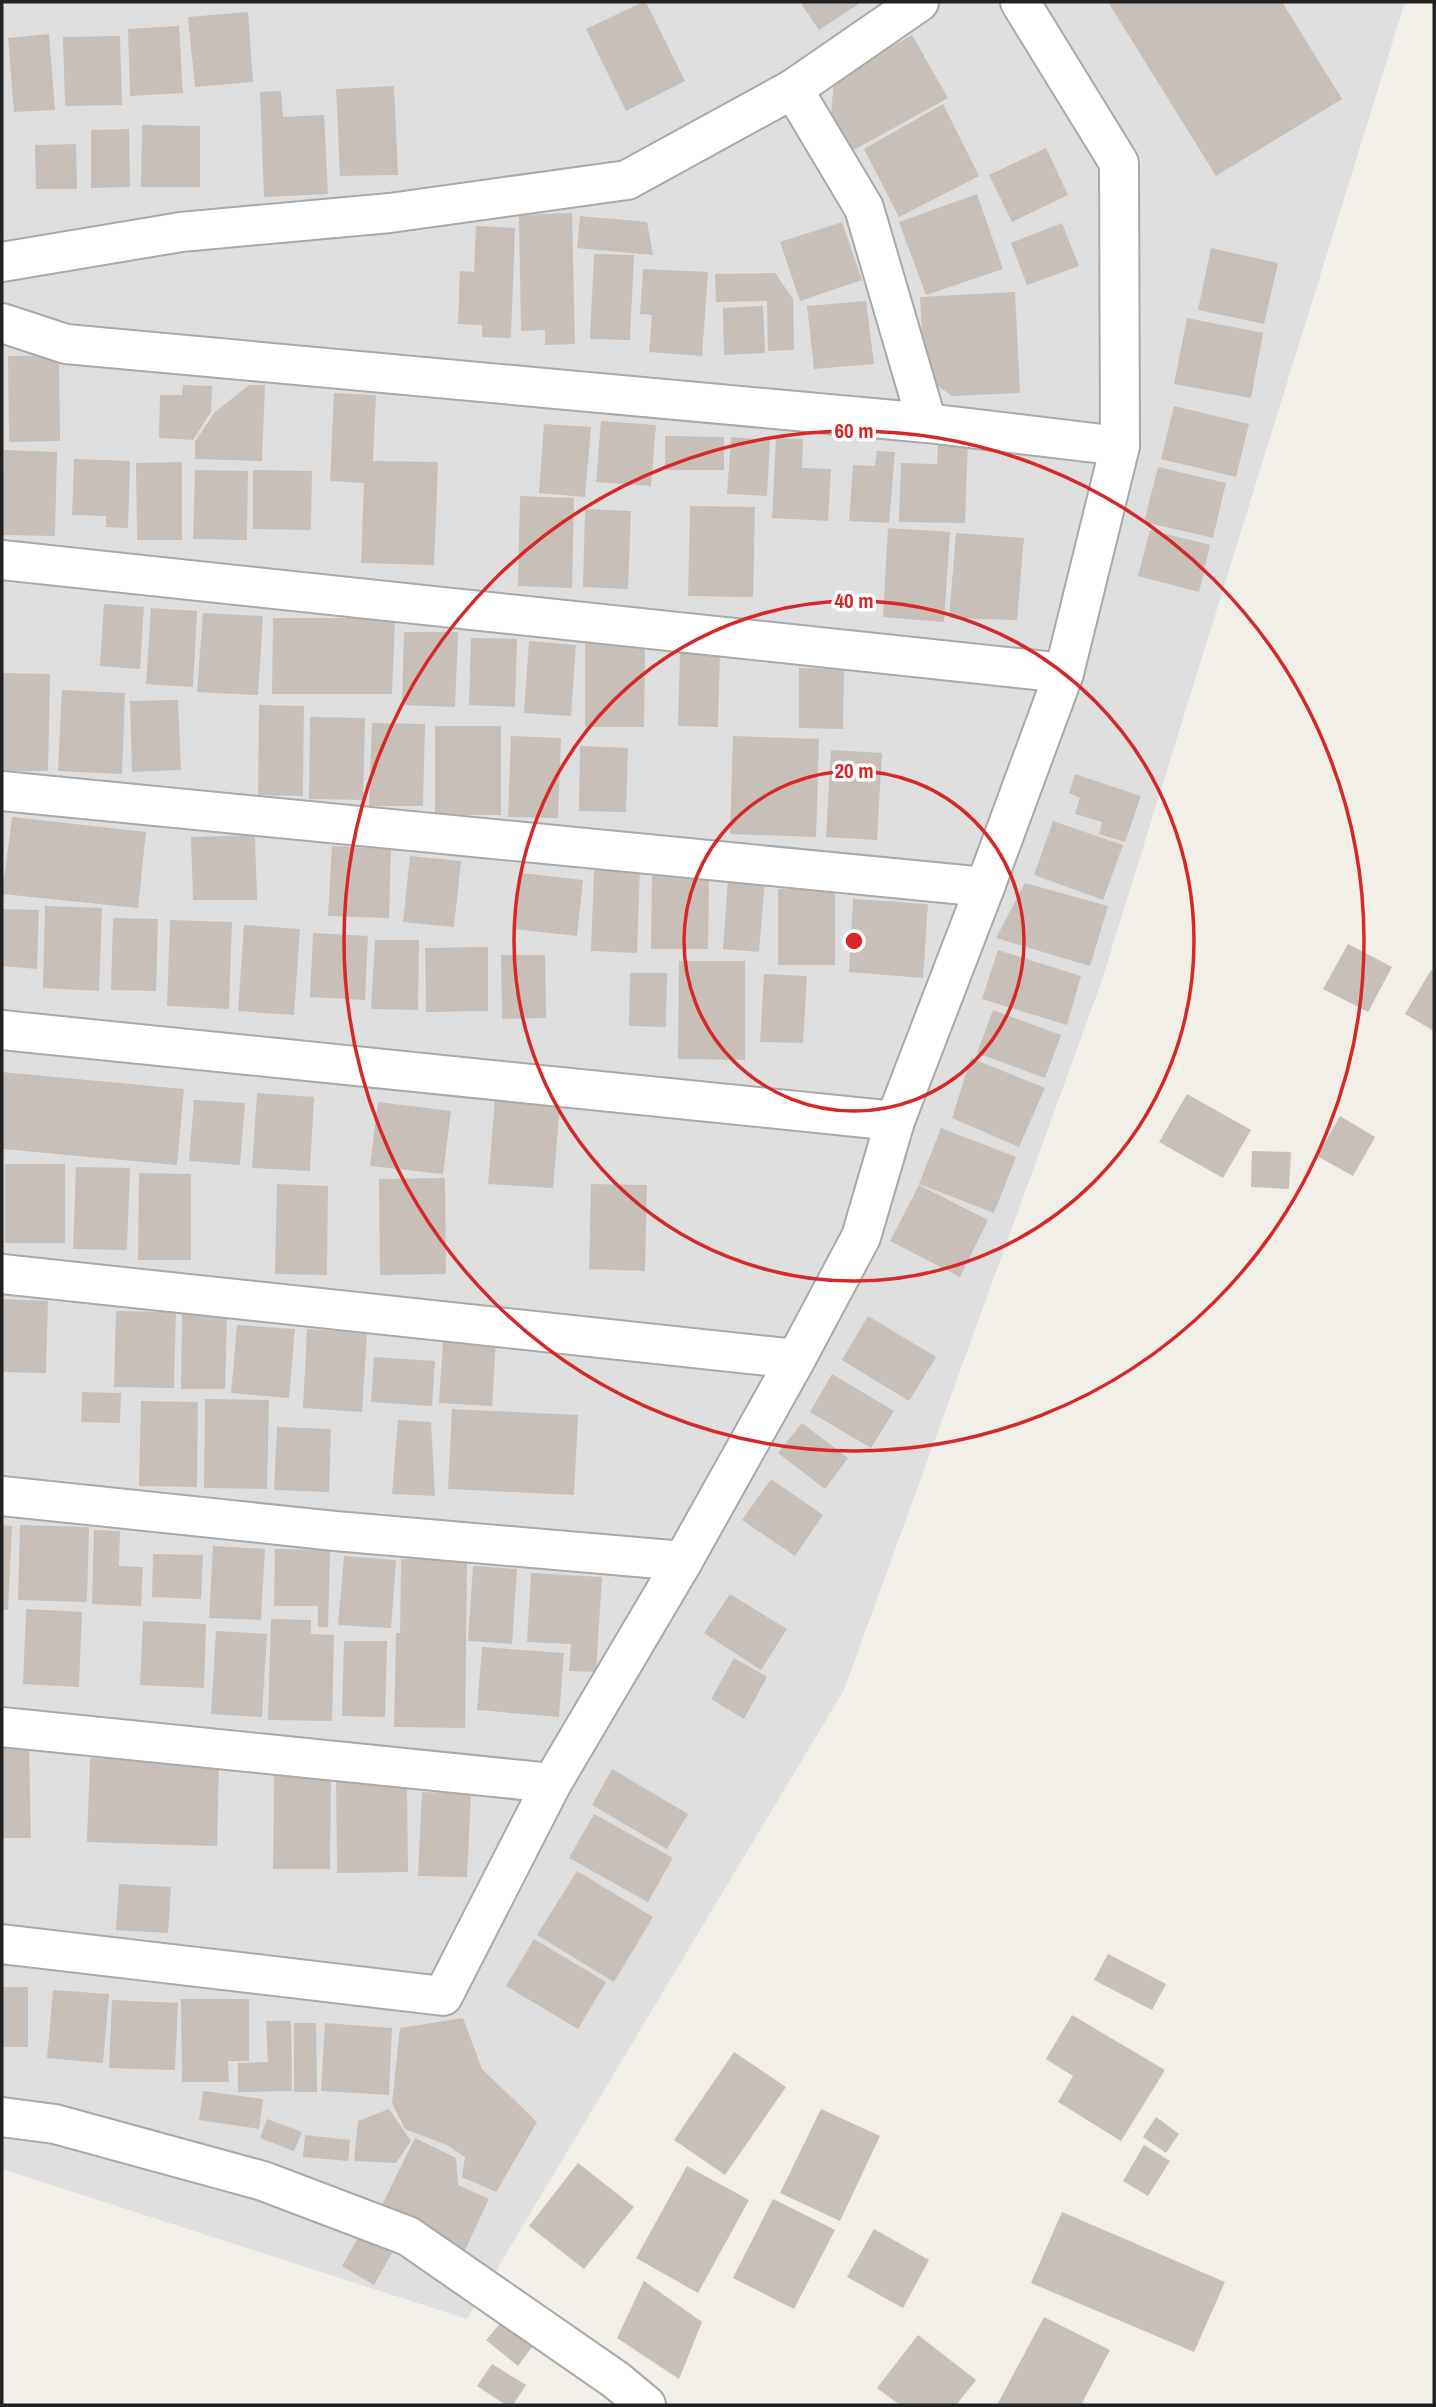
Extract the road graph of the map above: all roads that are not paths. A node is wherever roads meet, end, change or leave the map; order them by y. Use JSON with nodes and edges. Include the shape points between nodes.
{"nodes":[{"id":1,"x":919,"y":2,"type":"edge"},
{"id":2,"x":1020,"y":2,"type":"edge"},
{"id":3,"x":793,"y":89,"type":"junction"},
{"id":4,"x":2,"y":262,"type":"edge"},
{"id":5,"x":2,"y":323,"type":"edge"},
{"id":6,"x":927,"y":423,"type":"junction"},
{"id":7,"x":1120,"y":446,"type":"junction"},
{"id":8,"x":2,"y":560,"type":"edge"},
{"id":9,"x":1064,"y":673,"type":"junction"},
{"id":10,"x":2,"y":791,"type":"edge"},
{"id":11,"x":985,"y":887,"type":"junction"},
{"id":12,"x":2,"y":1030,"type":"edge"},
{"id":13,"x":895,"y":1121,"type":"junction"},
{"id":14,"x":2,"y":1274,"type":"edge"},
{"id":15,"x":796,"y":1359,"type":"junction"},
{"id":16,"x":2,"y":1496,"type":"edge"},
{"id":17,"x":683,"y":1561,"type":"junction"},
{"id":18,"x":2,"y":1727,"type":"edge"},
{"id":19,"x":552,"y":1783,"type":"junction"},
{"id":20,"x":2,"y":1944,"type":"edge"},
{"id":21,"x":2,"y":2117,"type":"edge"},
{"id":22,"x":646,"y":2405,"type":"edge"}],
"edges":[{"from":1,"to":3,"type":"street"},
{"from":2,"to":7,"type":"street","via":[[1119,163]]},
{"from":3,"to":4,"type":"street","via":[[627,180],[390,213],[181,232]]},
{"from":3,"to":6,"type":"street","via":[[864,208]]},
{"from":5,"to":6,"type":"street","via":[[66,344]]},
{"from":6,"to":7,"type":"street"},
{"from":7,"to":9,"type":"street"},
{"from":8,"to":9,"type":"street"},
{"from":9,"to":11,"type":"street"},
{"from":10,"to":11,"type":"street"},
{"from":11,"to":13,"type":"street"},
{"from":12,"to":13,"type":"street"},
{"from":13,"to":15,"type":"street","via":[[861,1237]]},
{"from":14,"to":15,"type":"street"},
{"from":15,"to":17,"type":"street"},
{"from":16,"to":17,"type":"street"},
{"from":17,"to":19,"type":"street"},
{"from":18,"to":19,"type":"street"},
{"from":19,"to":20,"type":"street","via":[[443,1996]]},
{"from":21,"to":22,"type":"street","via":[[55,2124],[263,2181],[408,2236]]}]}
